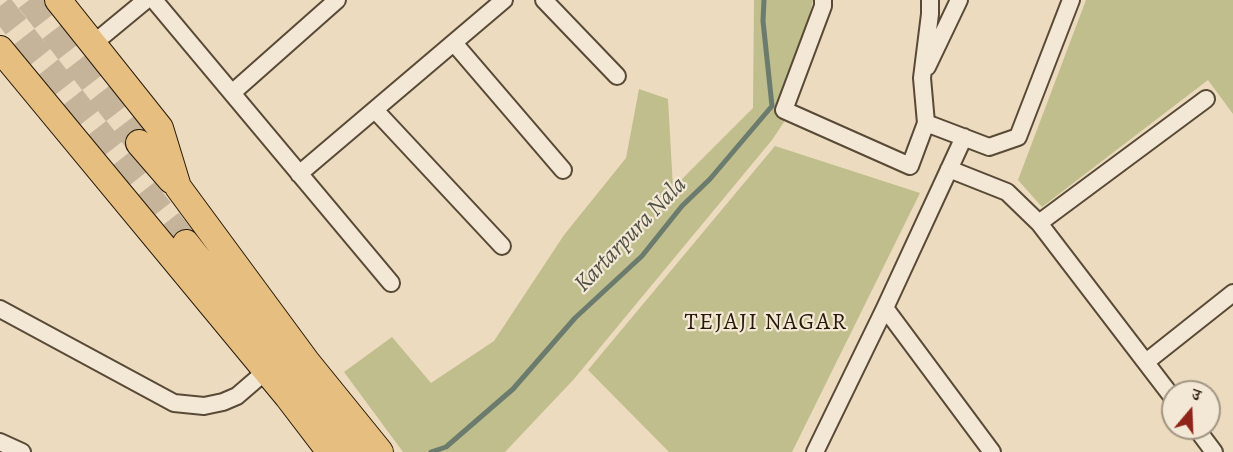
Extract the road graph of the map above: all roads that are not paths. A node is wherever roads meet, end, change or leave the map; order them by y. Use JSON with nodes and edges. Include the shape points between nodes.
{"nodes":[{"id":1,"x":58,"y":0,"type":"edge"},
{"id":2,"x":146,"y":0,"type":"edge"},
{"id":3,"x":154,"y":0,"type":"edge"},
{"id":4,"x":337,"y":0,"type":"edge"},
{"id":5,"x":504,"y":0,"type":"edge"},
{"id":6,"x":544,"y":0,"type":"edge"},
{"id":7,"x":823,"y":0,"type":"edge"},
{"id":8,"x":930,"y":0,"type":"edge"},
{"id":9,"x":959,"y":0,"type":"edge"},
{"id":10,"x":1071,"y":0,"type":"edge"},
{"id":11,"x":94,"y":43,"type":"junction"},
{"id":12,"x":454,"y":43,"type":"junction"},
{"id":13,"x":0,"y":49,"type":"edge"},
{"id":14,"x":617,"y":76,"type":"dead end"},
{"id":15,"x":922,"y":78,"type":"junction"},
{"id":16,"x":232,"y":93,"type":"junction"},
{"id":17,"x":1206,"y":99,"type":"dead end"},
{"id":18,"x":375,"y":110,"type":"junction"},
{"id":19,"x":926,"y":123,"type":"junction"},
{"id":20,"x":964,"y":137,"type":"junction"},
{"id":21,"x":139,"y":143,"type":"tunnel mouth"},
{"id":22,"x":949,"y":169,"type":"junction"},
{"id":23,"x":563,"y":170,"type":"dead end"},
{"id":24,"x":299,"y":174,"type":"junction"},
{"id":25,"x":178,"y":187,"type":"junction"},
{"id":26,"x":1039,"y":223,"type":"junction"},
{"id":27,"x":186,"y":243,"type":"tunnel mouth"},
{"id":28,"x":502,"y":246,"type":"dead end"},
{"id":29,"x":391,"y":283,"type":"dead end"},
{"id":30,"x":1233,"y":293,"type":"edge"},
{"id":31,"x":885,"y":308,"type":"junction"},
{"id":32,"x":0,"y":309,"type":"edge"},
{"id":33,"x":1146,"y":362,"type":"junction"},
{"id":34,"x":266,"y":370,"type":"junction"},
{"id":35,"x":298,"y":381,"type":"junction"},
{"id":36,"x":1161,"y":382,"type":"edge"},
{"id":37,"x":0,"y":442,"type":"edge"},
{"id":38,"x":821,"y":449,"type":"edge"},
{"id":39,"x":22,"y":452,"type":"edge"},
{"id":40,"x":330,"y":452,"type":"edge"},
{"id":41,"x":353,"y":452,"type":"edge"},
{"id":42,"x":380,"y":452,"type":"edge"},
{"id":43,"x":992,"y":452,"type":"edge"}],
"edges":[{"from":1,"to":11,"type":"main road"},
{"from":2,"to":11,"type":"street"},
{"from":3,"to":16,"type":"street"},
{"from":4,"to":16,"type":"street"},
{"from":5,"to":12,"type":"street"},
{"from":6,"to":14,"type":"street"},
{"from":7,"to":19,"type":"street","via":[[784,110],[910,166]]},
{"from":8,"to":15,"type":"street"},
{"from":9,"to":15,"type":"street"},
{"from":10,"to":20,"type":"street","via":[[1018,137],[989,147]]},
{"from":11,"to":25,"type":"main road","via":[[160,128]]},
{"from":12,"to":18,"type":"street"},
{"from":12,"to":23,"type":"street"},
{"from":13,"to":34,"type":"main road"},
{"from":15,"to":19,"type":"street"},
{"from":16,"to":24,"type":"street"},
{"from":17,"to":26,"type":"street"},
{"from":18,"to":24,"type":"street"},
{"from":18,"to":28,"type":"street"},
{"from":19,"to":20,"type":"street"},
{"from":20,"to":22,"type":"street"},
{"from":21,"to":25,"type":"main road"},
{"from":22,"to":26,"type":"street","via":[[1007,192]]},
{"from":22,"to":31,"type":"street"},
{"from":24,"to":29,"type":"street"},
{"from":25,"to":35,"type":"main road"},
{"from":26,"to":33,"type":"street"},
{"from":27,"to":35,"type":"main road"},
{"from":30,"to":33,"type":"street"},
{"from":31,"to":38,"type":"street"},
{"from":31,"to":43,"type":"street"},
{"from":32,"to":34,"type":"street","via":[[174,403],[204,406],[223,402],[237,396]]},
{"from":33,"to":36,"type":"street"},
{"from":34,"to":35,"type":"main road"},
{"from":35,"to":40,"type":"main road"},
{"from":35,"to":41,"type":"main road"},
{"from":35,"to":42,"type":"main road"},
{"from":37,"to":39,"type":"street"}]}
